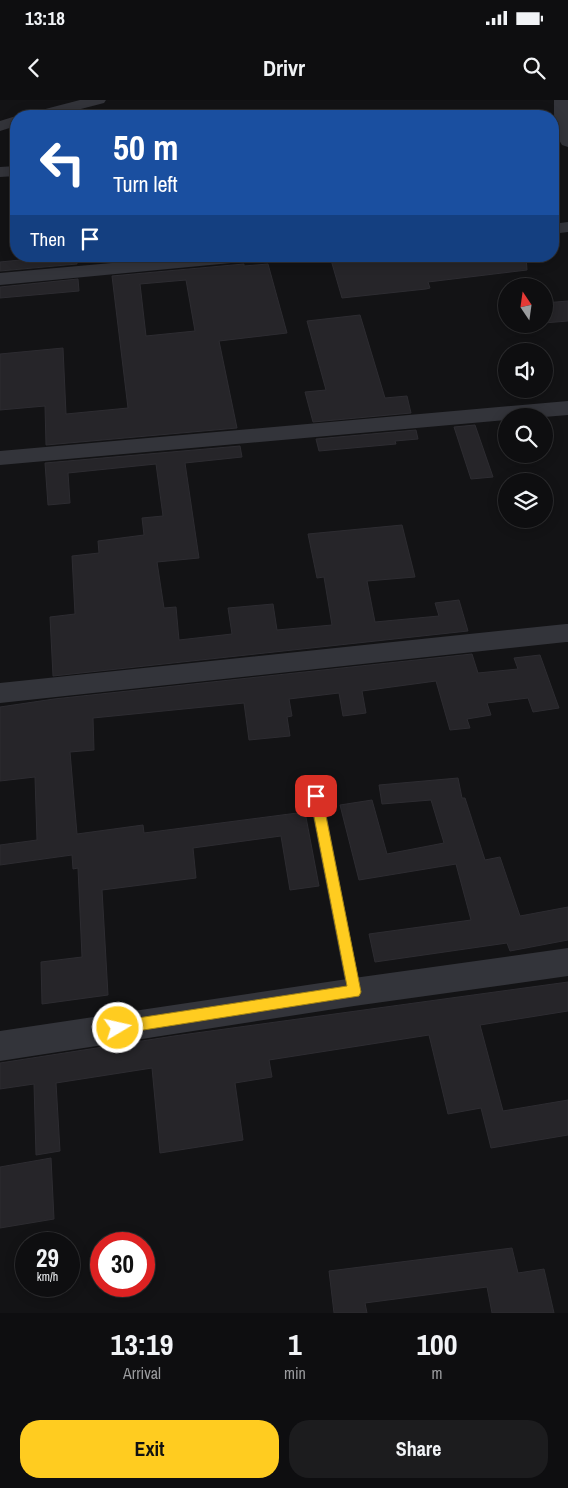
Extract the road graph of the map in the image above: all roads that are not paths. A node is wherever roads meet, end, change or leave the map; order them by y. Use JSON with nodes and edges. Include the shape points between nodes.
{"nodes":[{"id":1,"x":98,"y":100,"type":"edge"},
{"id":2,"x":562,"y":100,"type":"edge"},
{"id":3,"x":59,"y":110,"type":"edge"},
{"id":4,"x":561,"y":123,"type":"edge"},
{"id":5,"x":568,"y":142,"type":"edge"},
{"id":6,"x":186,"y":262,"type":"edge"},
{"id":7,"x":0,"y":279,"type":"edge"},
{"id":8,"x":568,"y":408,"type":"edge"},
{"id":9,"x":0,"y":458,"type":"edge"},
{"id":10,"x":566,"y":633,"type":"dead end"},
{"id":11,"x":0,"y":693,"type":"edge"},
{"id":12,"x":316,"y":796,"type":"dead end"},
{"id":13,"x":568,"y":962,"type":"edge"},
{"id":14,"x":354,"y":992,"type":"junction"},
{"id":15,"x":0,"y":1046,"type":"edge"}],
"edges":[{"from":1,"to":3,"type":"street"},
{"from":2,"to":4,"type":"street"},
{"from":4,"to":5,"type":"street"},
{"from":6,"to":7,"type":"street"},
{"from":8,"to":9,"type":"street"},
{"from":10,"to":11,"type":"street"},
{"from":12,"to":14,"type":"lane"},
{"from":13,"to":14,"type":"street"},
{"from":14,"to":15,"type":"street"}]}
